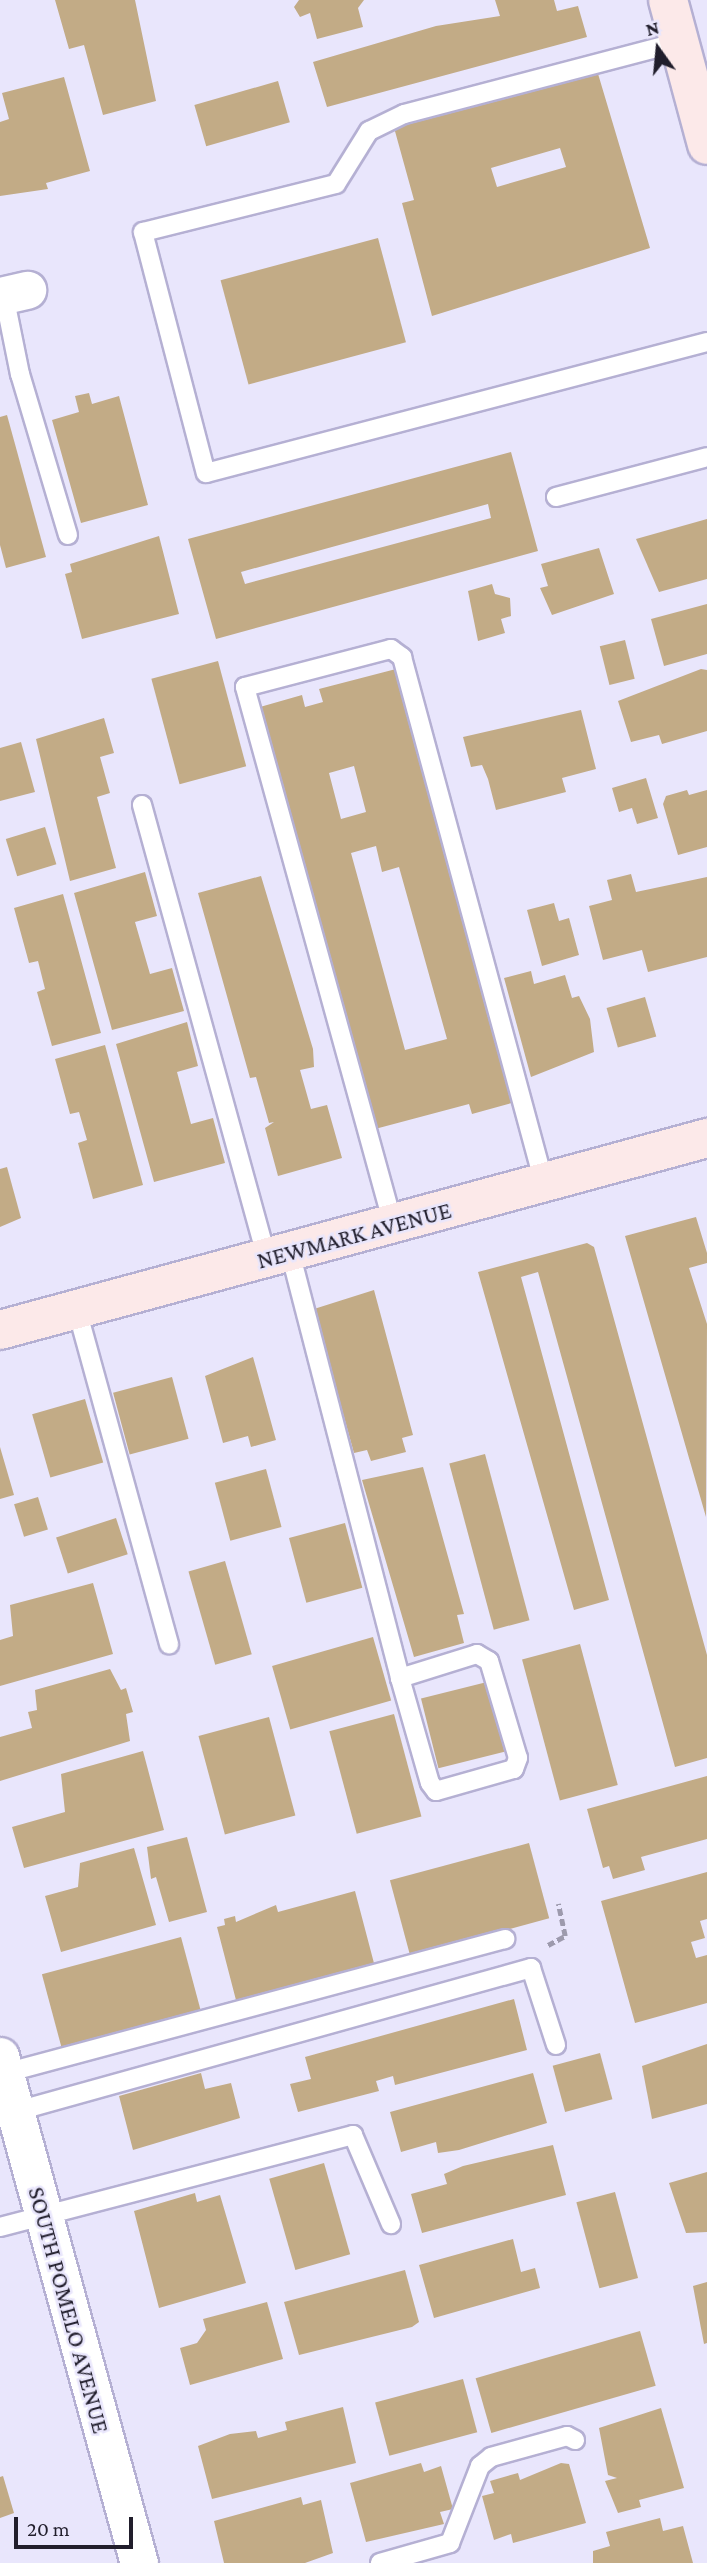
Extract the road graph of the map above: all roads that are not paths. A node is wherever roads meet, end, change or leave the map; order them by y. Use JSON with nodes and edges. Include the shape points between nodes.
{"nodes":[{"id":1,"x":668,"y":0,"type":"edge"},
{"id":2,"x":679,"y":41,"type":"junction"},
{"id":3,"x":707,"y":145,"type":"edge"},
{"id":4,"x":10,"y":294,"type":"edge"},
{"id":5,"x":707,"y":342,"type":"edge"},
{"id":6,"x":707,"y":457,"type":"edge"},
{"id":7,"x":556,"y":497,"type":"dead end"},
{"id":8,"x":68,"y":536,"type":"dead end"},
{"id":9,"x":142,"y":805,"type":"dead end"},
{"id":10,"x":707,"y":1139,"type":"edge"},
{"id":11,"x":544,"y":1183,"type":"junction"},
{"id":12,"x":393,"y":1224,"type":"junction"},
{"id":13,"x":278,"y":1255,"type":"junction"},
{"id":14,"x":77,"y":1310,"type":"junction"},
{"id":15,"x":0,"y":1330,"type":"edge"},
{"id":16,"x":169,"y":1645,"type":"dead end"},
{"id":17,"x":400,"y":1678,"type":"junction"},
{"id":18,"x":505,"y":1939,"type":"road end"},
{"id":19,"x":556,"y":2045,"type":"dead end"},
{"id":20,"x":2,"y":2065,"type":"edge"},
{"id":21,"x":7,"y":2114,"type":"edge"},
{"id":22,"x":45,"y":2220,"type":"junction"},
{"id":23,"x":391,"y":2224,"type":"dead end"},
{"id":24,"x":0,"y":2227,"type":"edge"},
{"id":25,"x":575,"y":2440,"type":"dead end"},
{"id":26,"x":139,"y":2563,"type":"edge"},
{"id":27,"x":380,"y":2563,"type":"edge"}],
"edges":[{"from":1,"to":2,"type":"street"},
{"from":2,"to":3,"type":"street"},
{"from":2,"to":5,"type":"lane","via":[[404,114],[369,131],[336,184],[144,232],[206,473]]},
{"from":4,"to":8,"type":"lane","via":[[22,382]]},
{"from":6,"to":7,"type":"lane"},
{"from":9,"to":13,"type":"lane"},
{"from":10,"to":11,"type":"street","name":"NEWMARK AVENUE"},
{"from":11,"to":12,"type":"street","name":"NEWMARK AVENUE"},
{"from":11,"to":12,"type":"lane","via":[[402,657],[391,649],[245,687]]},
{"from":12,"to":13,"type":"street","name":"NEWMARK AVENUE"},
{"from":13,"to":14,"type":"street","name":"NEWMARK AVENUE"},
{"from":13,"to":17,"type":"lane"},
{"from":14,"to":15,"type":"street","name":"NEWMARK AVENUE"},
{"from":14,"to":16,"type":"lane"},
{"from":17,"to":17,"type":"lane","via":[[436,1791],[514,1769],[518,1758],[489,1661],[477,1654]]},
{"from":18,"to":20,"type":"lane"},
{"from":19,"to":21,"type":"lane","via":[[531,1968]]},
{"from":20,"to":21,"type":"street","name":"SOUTH POMELO AVENUE"},
{"from":21,"to":22,"type":"street","name":"SOUTH POMELO AVENUE"},
{"from":22,"to":23,"type":"lane","via":[[353,2135]]},
{"from":22,"to":24,"type":"lane"},
{"from":22,"to":26,"type":"street","name":"SOUTH POMELO AVENUE"},
{"from":25,"to":27,"type":"lane","via":[[566,2436],[491,2457],[480,2466],[450,2543]]}]}
